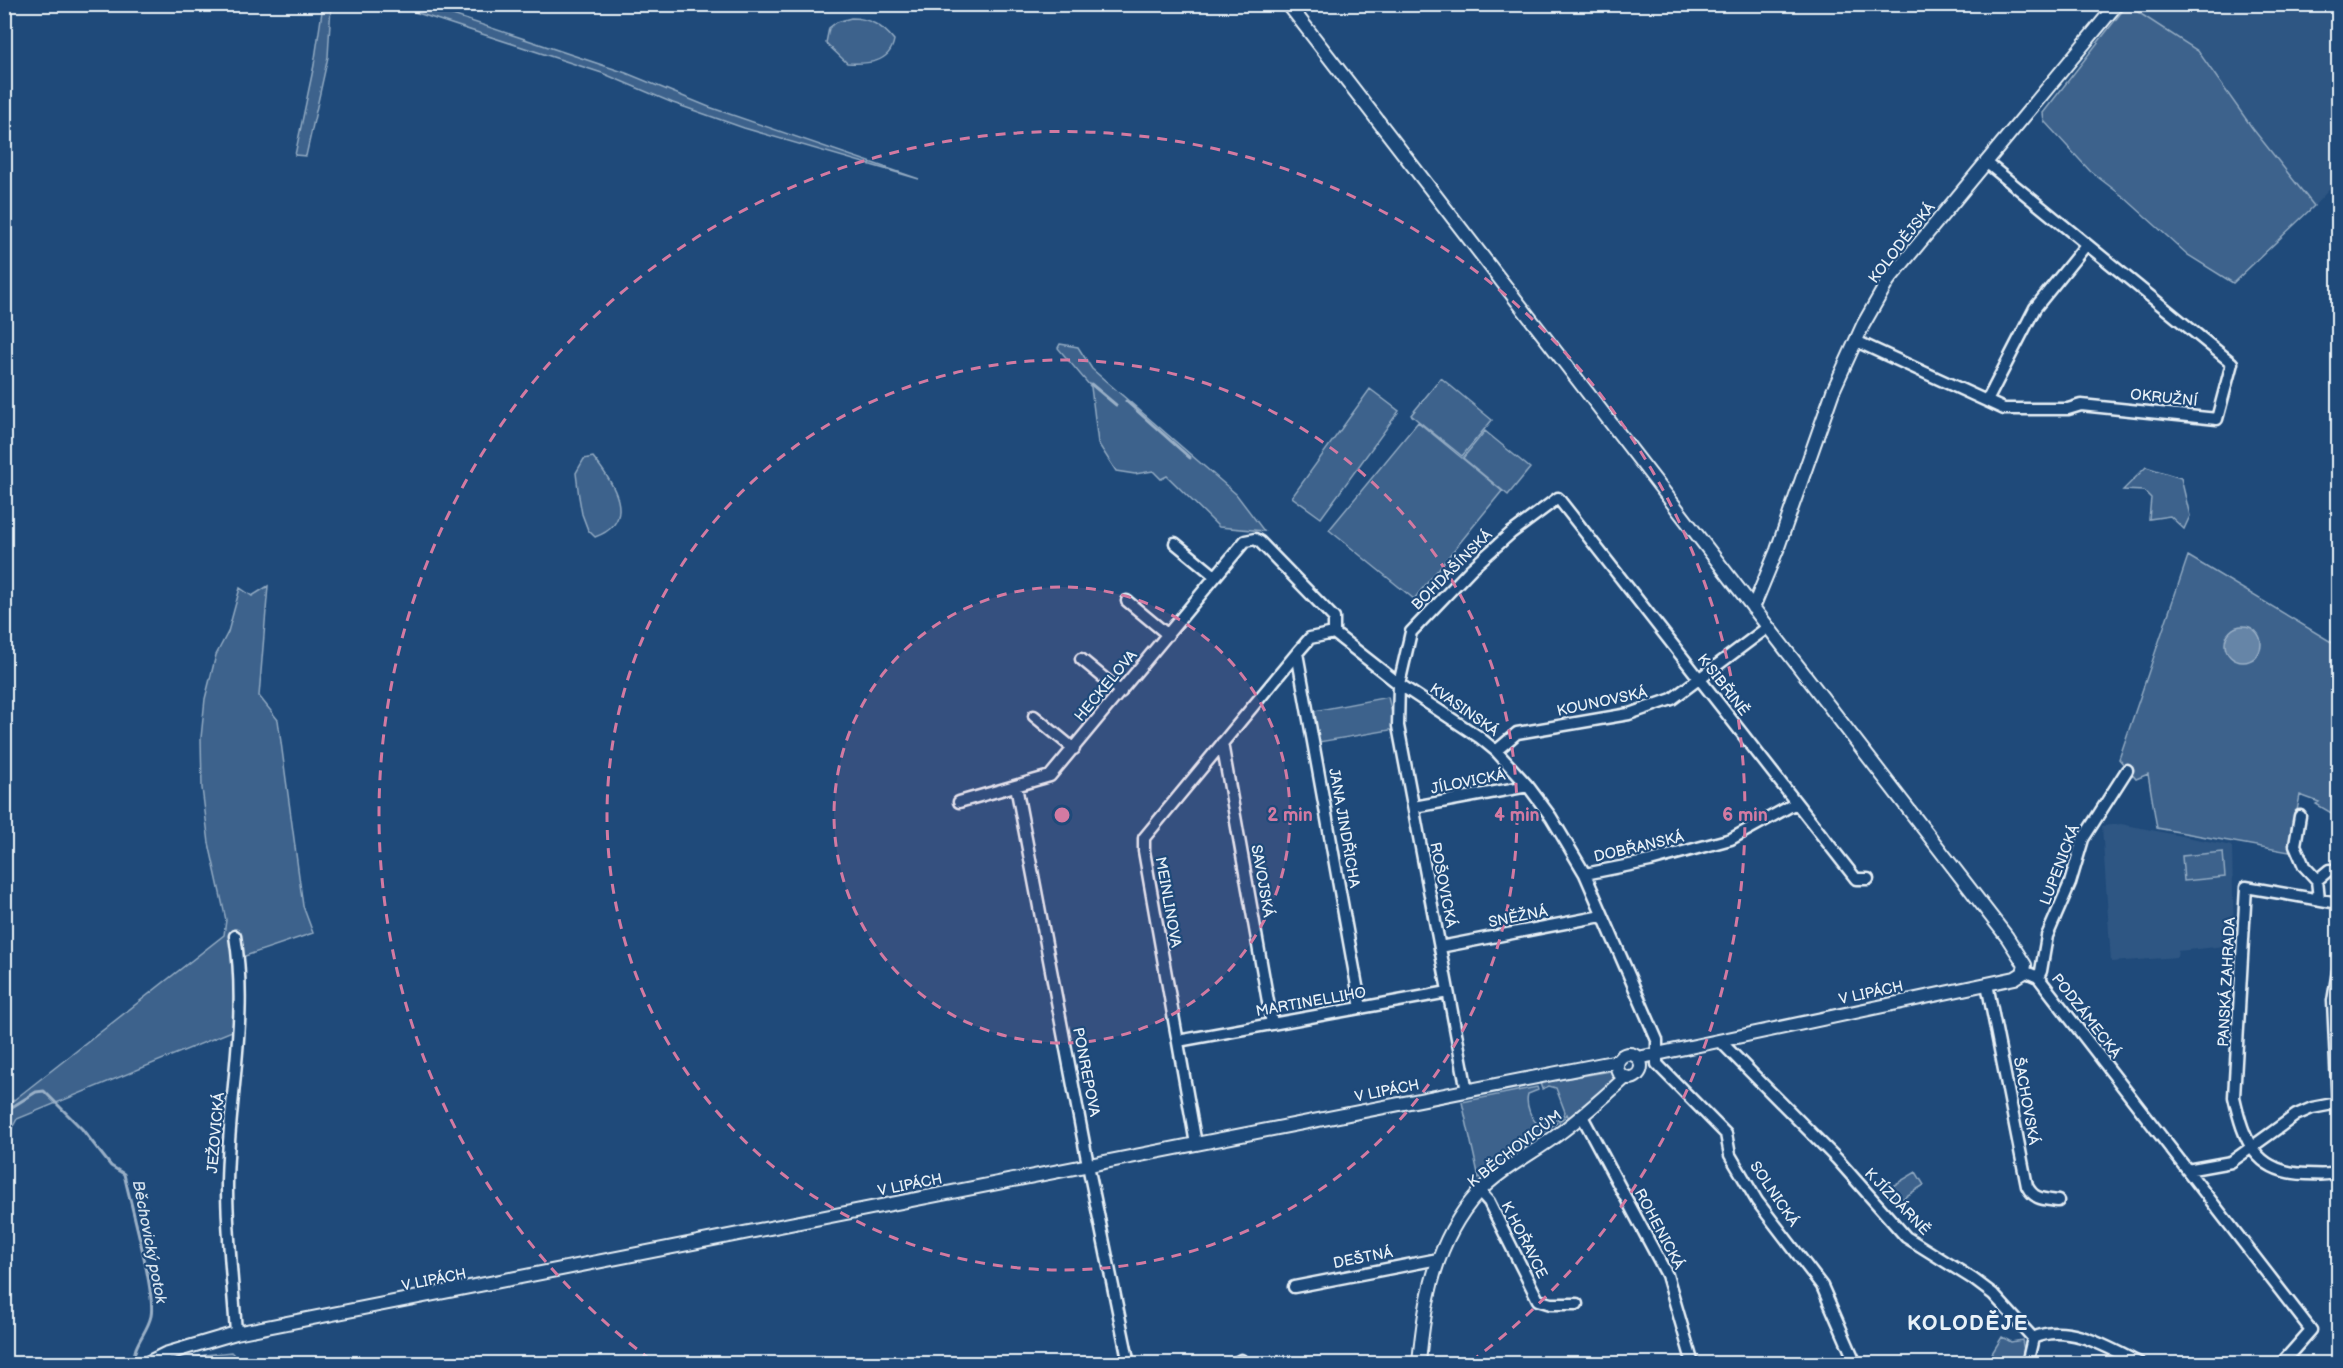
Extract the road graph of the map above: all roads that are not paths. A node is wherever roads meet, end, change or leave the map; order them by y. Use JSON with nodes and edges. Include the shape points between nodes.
{"nodes":[{"id":1,"x":1288,"y":4,"type":"edge"},
{"id":2,"x":2116,"y":4,"type":"edge"},
{"id":3,"x":1987,"y":163,"type":"junction"},
{"id":4,"x":2086,"y":245,"type":"junction"},
{"id":5,"x":1856,"y":341,"type":"junction"},
{"id":6,"x":1987,"y":401,"type":"junction"},
{"id":7,"x":1558,"y":498,"type":"joint"},
{"id":8,"x":1175,"y":543,"type":"dead end"},
{"id":9,"x":1215,"y":576,"type":"junction"},
{"id":10,"x":1127,"y":601,"type":"dead end"},
{"id":11,"x":1753,"y":608,"type":"junction"},
{"id":12,"x":1768,"y":627,"type":"junction"},
{"id":13,"x":1334,"y":633,"type":"junction"},
{"id":14,"x":1168,"y":635,"type":"junction"},
{"id":15,"x":1297,"y":652,"type":"junction"},
{"id":16,"x":1081,"y":659,"type":"dead end"},
{"id":17,"x":1700,"y":680,"type":"junction"},
{"id":18,"x":1399,"y":684,"type":"junction"},
{"id":19,"x":1121,"y":692,"type":"junction"},
{"id":20,"x":1034,"y":716,"type":"dead end"},
{"id":21,"x":1222,"y":743,"type":"junction"},
{"id":22,"x":1074,"y":749,"type":"junction"},
{"id":23,"x":1496,"y":751,"type":"junction"},
{"id":24,"x":2127,"y":770,"type":"dead end"},
{"id":25,"x":1016,"y":786,"type":"junction"},
{"id":26,"x":1528,"y":786,"type":"junction"},
{"id":27,"x":959,"y":802,"type":"dead end"},
{"id":28,"x":1796,"y":803,"type":"junction"},
{"id":29,"x":1414,"y":807,"type":"junction"},
{"id":30,"x":2300,"y":816,"type":"dead end"},
{"id":31,"x":2338,"y":870,"type":"edge"},
{"id":32,"x":1585,"y":874,"type":"junction"},
{"id":33,"x":1868,"y":879,"type":"dead end"},
{"id":34,"x":2317,"y":880,"type":"junction"},
{"id":35,"x":2319,"y":899,"type":"junction"},
{"id":36,"x":2338,"y":903,"type":"edge"},
{"id":37,"x":1602,"y":916,"type":"junction"},
{"id":38,"x":235,"y":936,"type":"dead end"},
{"id":39,"x":1440,"y":947,"type":"junction"},
{"id":40,"x":2024,"y":971,"type":"junction"},
{"id":41,"x":2338,"y":971,"type":"edge"},
{"id":42,"x":2038,"y":977,"type":"junction"},
{"id":43,"x":1987,"y":984,"type":"junction"},
{"id":44,"x":1448,"y":992,"type":"junction"},
{"id":45,"x":1361,"y":1008,"type":"junction"},
{"id":46,"x":1272,"y":1024,"type":"junction"},
{"id":47,"x":1178,"y":1041,"type":"junction"},
{"id":48,"x":1720,"y":1041,"type":"junction"},
{"id":49,"x":1654,"y":1054,"type":"junction"},
{"id":50,"x":1618,"y":1061,"type":"junction"},
{"id":51,"x":1639,"y":1061,"type":"junction"},
{"id":52,"x":1626,"y":1077,"type":"junction"},
{"id":53,"x":1467,"y":1091,"type":"junction"},
{"id":54,"x":2338,"y":1105,"type":"edge"},
{"id":55,"x":1582,"y":1116,"type":"junction"},
{"id":56,"x":1196,"y":1144,"type":"junction"},
{"id":57,"x":2251,"y":1148,"type":"junction"},
{"id":58,"x":1088,"y":1164,"type":"junction"},
{"id":59,"x":2187,"y":1170,"type":"junction"},
{"id":60,"x":2338,"y":1172,"type":"edge"},
{"id":61,"x":1480,"y":1192,"type":"junction"},
{"id":62,"x":2058,"y":1201,"type":"dead end"},
{"id":63,"x":1438,"y":1259,"type":"junction"},
{"id":64,"x":1294,"y":1287,"type":"dead end"},
{"id":65,"x":1577,"y":1304,"type":"dead end"},
{"id":66,"x":236,"y":1333,"type":"junction"},
{"id":67,"x":2033,"y":1338,"type":"junction"},
{"id":68,"x":145,"y":1364,"type":"edge"},
{"id":69,"x":1129,"y":1364,"type":"edge"},
{"id":70,"x":1419,"y":1364,"type":"edge"},
{"id":71,"x":1693,"y":1364,"type":"edge"},
{"id":72,"x":1856,"y":1364,"type":"edge"},
{"id":73,"x":2027,"y":1364,"type":"edge"},
{"id":74,"x":2141,"y":1364,"type":"edge"},
{"id":75,"x":2280,"y":1364,"type":"edge"}],
"edges":[{"from":1,"to":11,"type":"street"},
{"from":2,"to":3,"type":"street","name":"KOLODĚJSKÁ"},
{"from":3,"to":4,"type":"street","name":"OKRUŽNÍ"},
{"from":3,"to":5,"type":"street","name":"KOLODĚJSKÁ","via":[[1888,281]]},
{"from":4,"to":6,"type":"street","via":[[2035,308]]},
{"from":4,"to":6,"type":"street","name":"OKRUŽNÍ","via":[[2232,363],[2217,419],[2081,405],[2068,409],[2004,409]]},
{"from":5,"to":6,"type":"street","name":"OKRUŽNÍ"},
{"from":5,"to":11,"type":"street","name":"KOLODĚJSKÁ","via":[[1833,392],[1778,550]]},
{"from":7,"to":17,"type":"street","name":"K SIBŘINĚ"},
{"from":7,"to":18,"type":"street","name":"BOHDAŠÍNSKÁ","via":[[1511,533],[1411,632]]},
{"from":8,"to":9,"type":"street"},
{"from":9,"to":13,"type":"street","name":"HECKELOVA","via":[[1245,541],[1255,539],[1334,618]]},
{"from":9,"to":14,"type":"street","name":"HECKELOVA"},
{"from":10,"to":14,"type":"street"},
{"from":11,"to":12,"type":"street"},
{"from":12,"to":17,"type":"street","name":"KOUNOVSKÁ"},
{"from":12,"to":40,"type":"street","via":[[2007,937],[2024,961]]},
{"from":13,"to":15,"type":"street","name":"MEINLINOVA","via":[[1310,638]]},
{"from":13,"to":18,"type":"street","name":"KVASINSKÁ"},
{"from":14,"to":19,"type":"street","name":"HECKELOVA"},
{"from":15,"to":21,"type":"street","name":"MEINLINOVA"},
{"from":15,"to":45,"type":"street","name":"JANA JINDŘICHA"},
{"from":16,"to":19,"type":"street"},
{"from":17,"to":23,"type":"street","name":"KOUNOVSKÁ","via":[[1655,707],[1517,733]]},
{"from":17,"to":28,"type":"street","name":"K SIBŘINĚ"},
{"from":18,"to":23,"type":"street","name":"KVASINSKÁ"},
{"from":18,"to":29,"type":"street","name":"ROŠOVICKÁ","via":[[1398,720]]},
{"from":19,"to":22,"type":"street","name":"HECKELOVA"},
{"from":20,"to":22,"type":"street"},
{"from":21,"to":46,"type":"street","name":"SAVOJSKÁ"},
{"from":21,"to":47,"type":"street","name":"MEINLINOVA","via":[[1147,832],[1143,843]]},
{"from":22,"to":25,"type":"street","name":"HECKELOVA","via":[[1050,777]]},
{"from":23,"to":26,"type":"street","name":"KVASINSKÁ"},
{"from":24,"to":42,"type":"street","name":"LUPENICKÁ","via":[[2083,839],[2055,922],[2046,936]]},
{"from":25,"to":27,"type":"street","name":"HECKELOVA"},
{"from":25,"to":58,"type":"street","name":"PONREPOVA"},
{"from":26,"to":29,"type":"street","name":"JÍLOVICKÁ"},
{"from":26,"to":32,"type":"street","name":"KVASINSKÁ"},
{"from":28,"to":32,"type":"street","name":"DOBŘANSKÁ","via":[[1731,839]]},
{"from":28,"to":33,"type":"street","name":"K SIBŘINĚ","via":[[1856,879]]},
{"from":29,"to":39,"type":"street","name":"ROŠOVICKÁ"},
{"from":30,"to":34,"type":"street","via":[[2295,845],[2304,866]]},
{"from":31,"to":34,"type":"street","via":[[2329,870]]},
{"from":32,"to":37,"type":"street","name":"KVASINSKÁ"},
{"from":34,"to":35,"type":"street"},
{"from":35,"to":36,"type":"street","name":"PANSKÁ ZAHRADA"},
{"from":35,"to":57,"type":"street","name":"PANSKÁ ZAHRADA","via":[[2246,887],[2234,1097],[2240,1125]]},
{"from":37,"to":39,"type":"street","name":"SNĚŽNÁ"},
{"from":37,"to":49,"type":"street","name":"KVASINSKÁ","via":[[1657,1040]]},
{"from":38,"to":66,"type":"street","name":"JEŽOVICKÁ","via":[[240,964],[239,1035],[227,1186]]},
{"from":39,"to":44,"type":"street","name":"ROŠOVICKÁ"},
{"from":40,"to":42,"type":"street","name":"PODZÁMECKÁ"},
{"from":40,"to":43,"type":"street","name":"V LIPÁCH","via":[[2015,978]]},
{"from":41,"to":54,"type":"street","via":[[2333,1001]]},
{"from":42,"to":59,"type":"street","name":"PODZÁMECKÁ"},
{"from":43,"to":48,"type":"street","name":"V LIPÁCH"},
{"from":43,"to":62,"type":"street","name":"ŠACHOVSKÁ","via":[[2027,1186],[2039,1198]]},
{"from":44,"to":45,"type":"street","name":"MARTINELLIHO"},
{"from":44,"to":53,"type":"street","name":"ROŠOVICKÁ"},
{"from":45,"to":46,"type":"street","name":"MARTINELLIHO"},
{"from":46,"to":47,"type":"street","name":"MARTINELLIHO"},
{"from":47,"to":56,"type":"street","name":"MEINLINOVA"},
{"from":48,"to":49,"type":"street","name":"V LIPÁCH"},
{"from":48,"to":67,"type":"street","name":"K JÍZDÁRNĚ","via":[[1837,1159],[1906,1237],[1980,1284]]},
{"from":49,"to":51,"type":"street","name":"V LIPÁCH"},
{"from":49,"to":72,"type":"street","name":"SOLNICKÁ","via":[[1663,1072],[1726,1134],[1730,1155],[1757,1201],[1822,1286]]},
{"from":50,"to":51,"type":"street","via":[[1625,1054]]},
{"from":50,"to":52,"type":"street","via":[[1618,1071]]},
{"from":50,"to":53,"type":"street","name":"V LIPÁCH"},
{"from":51,"to":52,"type":"street","via":[[1636,1075]]},
{"from":52,"to":55,"type":"street","name":"K BĚCHOVICŮM"},
{"from":53,"to":56,"type":"street","name":"V LIPÁCH"},
{"from":54,"to":57,"type":"street","via":[[2296,1114]]},
{"from":55,"to":61,"type":"street","name":"K BĚCHOVICŮM"},
{"from":55,"to":71,"type":"street","name":"ROHENICKÁ","via":[[1667,1275]]},
{"from":56,"to":58,"type":"street","name":"V LIPÁCH"},
{"from":57,"to":59,"type":"street","via":[[2231,1162]]},
{"from":57,"to":60,"type":"street","via":[[2270,1167],[2283,1172]]},
{"from":58,"to":66,"type":"street","name":"V LIPÁCH"},
{"from":58,"to":69,"type":"street","name":"PONREPOVA"},
{"from":59,"to":75,"type":"street","name":"PODZÁMECKÁ","via":[[2311,1330]]},
{"from":61,"to":63,"type":"street","name":"K BĚCHOVICŮM","via":[[1460,1216]]},
{"from":61,"to":65,"type":"street","name":"K HOŘAVCE","via":[[1489,1202],[1538,1300]]},
{"from":63,"to":64,"type":"street","name":"DEŠTNÁ"},
{"from":63,"to":70,"type":"street","name":"K BĚCHOVICŮM","via":[[1422,1321]]},
{"from":66,"to":68,"type":"street","name":"V LIPÁCH"},
{"from":67,"to":73,"type":"street"},
{"from":67,"to":74,"type":"street","via":[[2045,1332],[2079,1336]]}]}
